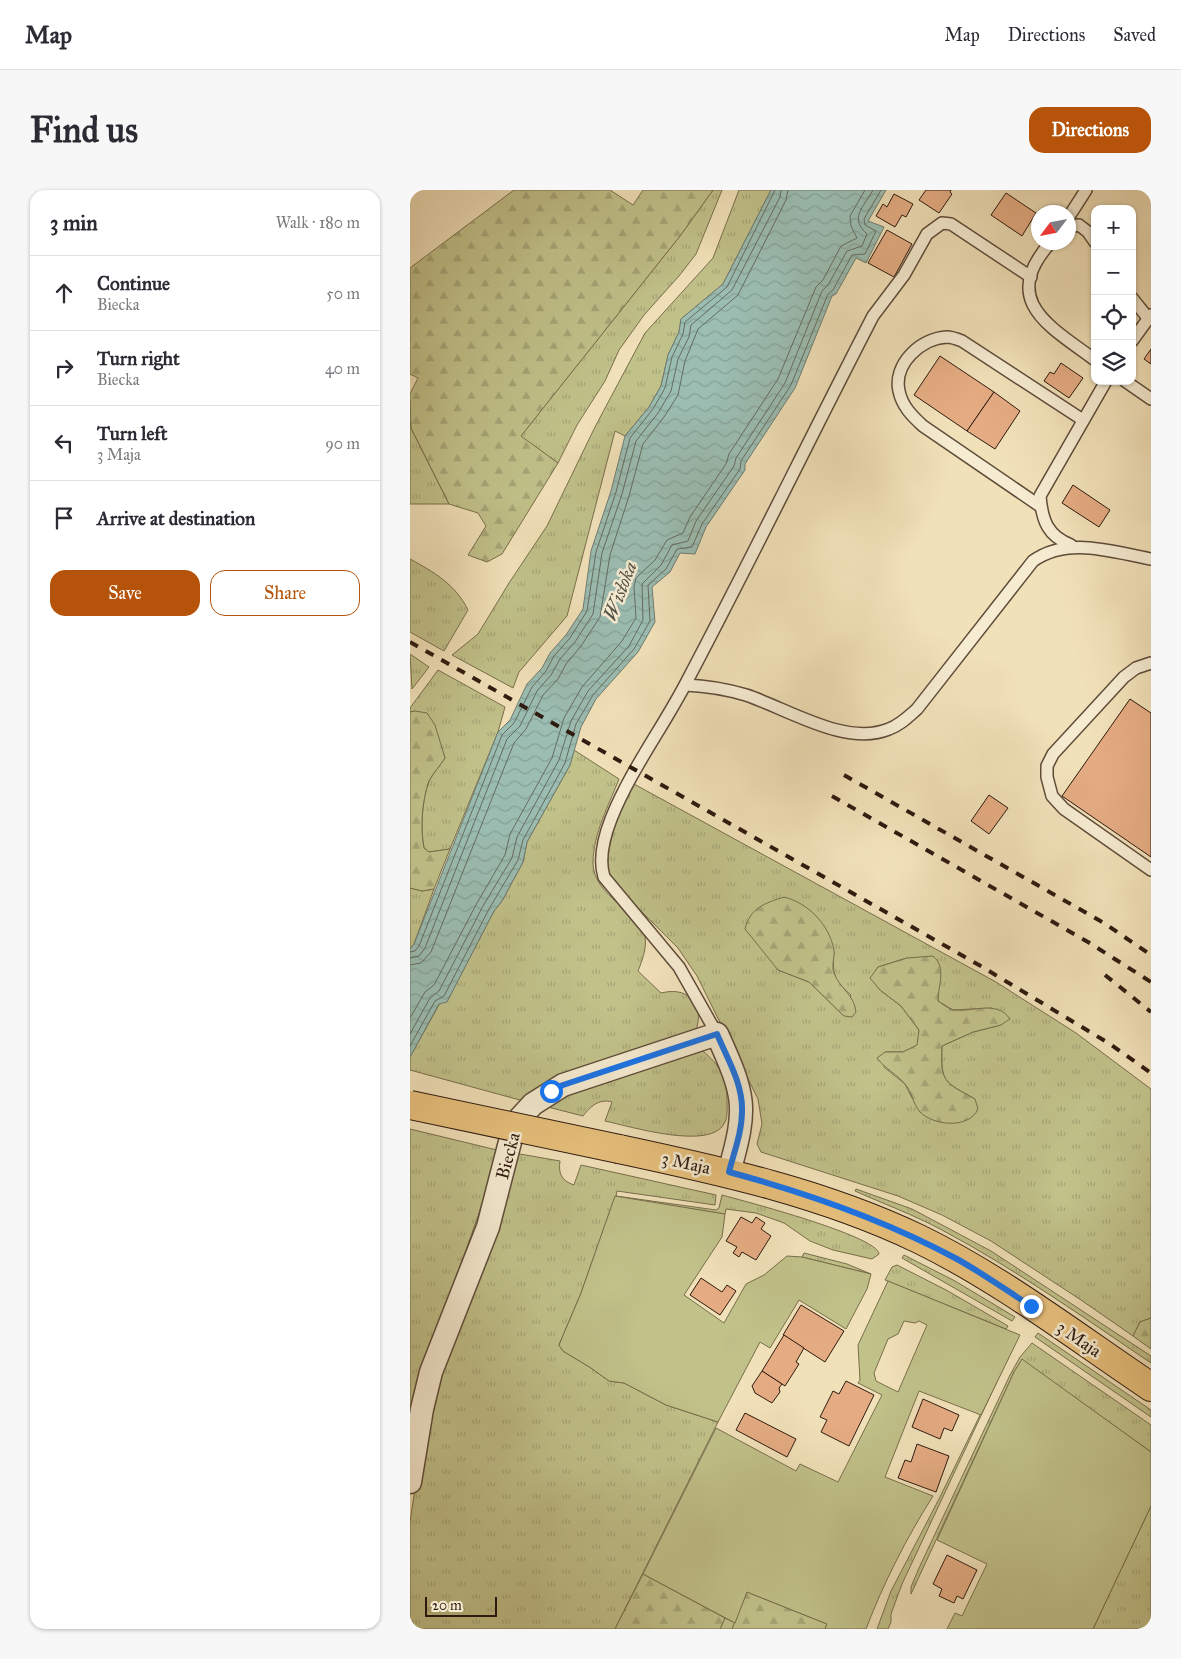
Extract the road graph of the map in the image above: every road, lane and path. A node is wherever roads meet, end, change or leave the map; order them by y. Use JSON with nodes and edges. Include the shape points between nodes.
{"nodes":[{"id":1,"x":1086,"y":190,"type":"edge"},
{"id":2,"x":1076,"y":206,"type":"edge"},
{"id":3,"x":1076,"y":226,"type":"edge"},
{"id":4,"x":1091,"y":236,"type":"edge"},
{"id":5,"x":1045,"y":250,"type":"edge"},
{"id":6,"x":1031,"y":277,"type":"junction"},
{"id":7,"x":1136,"y":302,"type":"edge"},
{"id":8,"x":1149,"y":317,"type":"edge"},
{"id":9,"x":1133,"y":340,"type":"edge"},
{"id":10,"x":1091,"y":357,"type":"edge"},
{"id":11,"x":1104,"y":385,"type":"edge"},
{"id":12,"x":1131,"y":385,"type":"edge"},
{"id":13,"x":1151,"y":399,"type":"edge"},
{"id":14,"x":1083,"y":420,"type":"junction"},
{"id":15,"x":1040,"y":506,"type":"junction"},
{"id":16,"x":1073,"y":546,"type":"junction"},
{"id":17,"x":1151,"y":559,"type":"edge"},
{"id":18,"x":1151,"y":663,"type":"edge"},
{"id":19,"x":686,"y":685,"type":"junction"},
{"id":20,"x":1151,"y":870,"type":"edge"},
{"id":21,"x":717,"y":1034,"type":"junction"},
{"id":22,"x":410,"y":1105,"type":"edge"},
{"id":23,"x":729,"y":1172,"type":"junction"},
{"id":24,"x":1151,"y":1387,"type":"edge"},
{"id":25,"x":410,"y":1482,"type":"edge"}],
"edges":[{"from":1,"to":2,"type":"lane"},
{"from":3,"to":4,"type":"lane"},
{"from":5,"to":6,"type":"lane"},
{"from":6,"to":10,"type":"lane","via":[[1028,294],[1035,311],[1044,322]]},
{"from":6,"to":19,"type":"lane","via":[[951,224],[942,223],[927,234],[904,275],[873,316]]},
{"from":7,"to":8,"type":"lane"},
{"from":8,"to":9,"type":"lane"},
{"from":11,"to":14,"type":"lane"},
{"from":12,"to":13,"type":"lane"},
{"from":14,"to":15,"type":"lane","via":[[1044,486]]},
{"from":14,"to":15,"type":"lane","via":[[962,341],[948,337],[923,343],[903,366],[898,377],[898,390],[911,415]]},
{"from":15,"to":16,"type":"lane","via":[[1046,526],[1058,540]]},
{"from":16,"to":17,"type":"lane"},
{"from":16,"to":19,"type":"lane","via":[[1044,553],[1033,561],[917,709],[902,723],[888,730],[855,734],[838,731],[746,695],[717,687]]},
{"from":18,"to":20,"type":"lane","via":[[1124,677],[1053,754],[1047,766],[1047,777],[1052,796],[1064,809]]},
{"from":19,"to":21,"type":"lane","via":[[622,792],[605,836],[601,862],[609,884],[679,967]]},
{"from":21,"to":23,"type":"street","via":[[736,1078],[743,1110]]},
{"from":21,"to":25,"type":"street","name":"Biecka","via":[[563,1085],[533,1104],[520,1118],[511,1138],[488,1227],[431,1372]]},
{"from":22,"to":23,"type":"main road","name":"3 Maja","bridge":true},
{"from":23,"to":24,"type":"main road","name":"3 Maja","via":[[796,1191],[917,1239],[996,1283]]}]}
